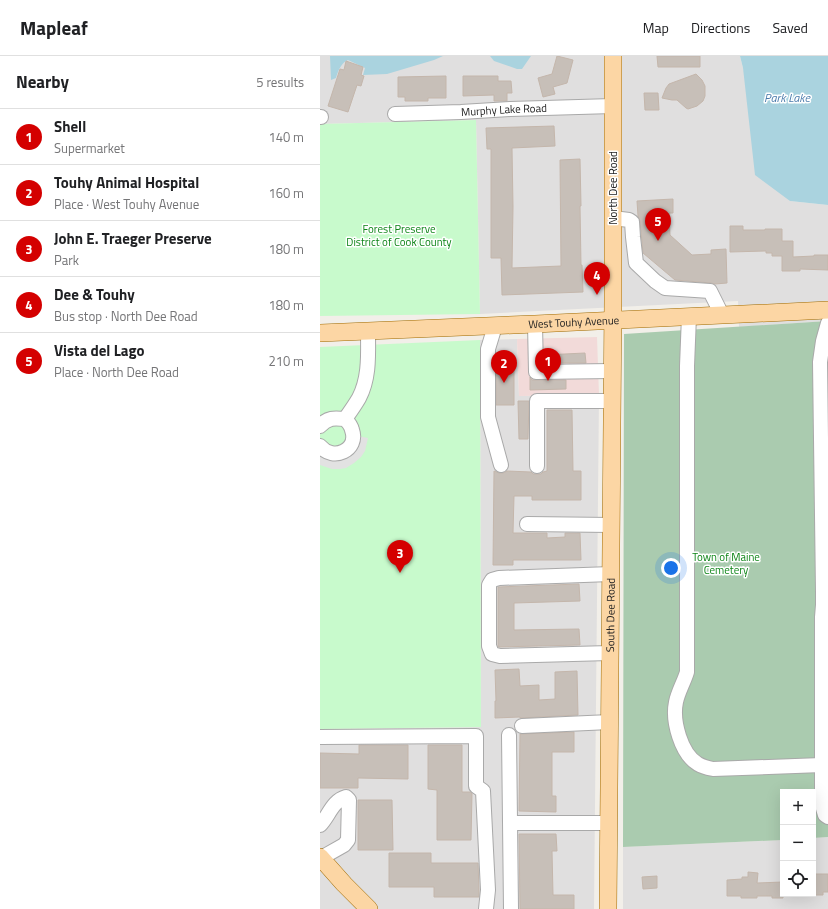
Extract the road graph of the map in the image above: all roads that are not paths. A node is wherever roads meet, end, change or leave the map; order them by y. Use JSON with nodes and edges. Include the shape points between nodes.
{"nodes":[{"id":1,"x":613,"y":56,"type":"edge"},
{"id":2,"x":613,"y":106,"type":"junction"},
{"id":3,"x":395,"y":114,"type":"dead end"},
{"id":4,"x":613,"y":218,"type":"junction"},
{"id":5,"x":828,"y":310,"type":"edge"},
{"id":6,"x":722,"y":315,"type":"junction"},
{"id":7,"x":689,"y":316,"type":"junction"},
{"id":8,"x":613,"y":320,"type":"junction"},
{"id":9,"x":828,"y":323,"type":"edge"},
{"id":10,"x":535,"y":324,"type":"junction"},
{"id":11,"x":495,"y":326,"type":"junction"},
{"id":12,"x":368,"y":331,"type":"junction"},
{"id":13,"x":320,"y":333,"type":"edge"},
{"id":14,"x":612,"y":371,"type":"junction"},
{"id":15,"x":612,"y":401,"type":"junction"},
{"id":16,"x":345,"y":419,"type":"junction"},
{"id":17,"x":320,"y":426,"type":"edge"},
{"id":18,"x":320,"y":446,"type":"edge"},
{"id":19,"x":501,"y":465,"type":"dead end"},
{"id":20,"x":537,"y":466,"type":"dead end"},
{"id":21,"x":527,"y":524,"type":"dead end"},
{"id":22,"x":611,"y":525,"type":"junction"},
{"id":23,"x":611,"y":574,"type":"junction"},
{"id":24,"x":610,"y":652,"type":"junction"},
{"id":25,"x":610,"y":722,"type":"junction"},
{"id":26,"x":522,"y":726,"type":"dead end"},
{"id":27,"x":509,"y":736,"type":"dead end"},
{"id":28,"x":320,"y":737,"type":"edge"},
{"id":29,"x":822,"y":764,"type":"junction"},
{"id":30,"x":828,"y":817,"type":"edge"},
{"id":31,"x":511,"y":823,"type":"junction"},
{"id":32,"x":609,"y":823,"type":"junction"},
{"id":33,"x":320,"y":825,"type":"edge"},
{"id":34,"x":321,"y":860,"type":"edge"},
{"id":35,"x":369,"y":909,"type":"edge"},
{"id":36,"x":486,"y":909,"type":"edge"},
{"id":37,"x":511,"y":909,"type":"edge"},
{"id":38,"x":608,"y":909,"type":"edge"}],
"edges":[{"from":1,"to":2,"type":"main road","name":"North Dee Road"},
{"from":2,"to":3,"type":"street","name":"Murphy Lake Road"},
{"from":2,"to":4,"type":"main road","name":"North Dee Road"},
{"from":4,"to":6,"type":"street","via":[[632,222],[636,263],[655,281],[666,288],[710,291]]},
{"from":4,"to":8,"type":"main road","name":"North Dee Road"},
{"from":5,"to":6,"type":"main road","name":"West Touhy Avenue"},
{"from":6,"to":7,"type":"main road","name":"West Touhy Avenue"},
{"from":7,"to":8,"type":"main road","name":"West Touhy Avenue"},
{"from":7,"to":29,"type":"street","via":[[687,672],[676,702],[679,738],[697,764],[713,769]]},
{"from":8,"to":10,"type":"main road","name":"West Touhy Avenue"},
{"from":8,"to":14,"type":"main road","name":"South Dee Road"},
{"from":9,"to":29,"type":"street","via":[[820,362]]},
{"from":10,"to":11,"type":"main road","name":"West Touhy Avenue"},
{"from":10,"to":14,"type":"street","via":[[536,372]]},
{"from":11,"to":12,"type":"main road","name":"West Touhy Avenue"},
{"from":11,"to":19,"type":"street","via":[[488,349],[488,417]]},
{"from":12,"to":13,"type":"main road","name":"West Touhy Avenue"},
{"from":12,"to":16,"type":"street","via":[[364,384]]},
{"from":14,"to":15,"type":"main road","name":"South Dee Road"},
{"from":15,"to":20,"type":"street","via":[[537,401]]},
{"from":15,"to":22,"type":"main road","name":"South Dee Road"},
{"from":16,"to":17,"type":"street","via":[[333,417]]},
{"from":16,"to":18,"type":"street","via":[[351,426],[354,436],[349,447],[342,453],[333,454]]},
{"from":21,"to":22,"type":"street"},
{"from":22,"to":23,"type":"main road","name":"South Dee Road"},
{"from":23,"to":24,"type":"main road","name":"South Dee Road"},
{"from":23,"to":24,"type":"street","via":[[492,580],[489,638],[492,654],[500,656]]},
{"from":24,"to":25,"type":"main road","name":"South Dee Road"},
{"from":25,"to":26,"type":"street"},
{"from":25,"to":32,"type":"main road","name":"South Dee Road"},
{"from":27,"to":31,"type":"street"},
{"from":28,"to":36,"type":"street","via":[[476,736],[476,786],[484,791],[488,890]]},
{"from":29,"to":30,"type":"street","via":[[822,805],[824,815]]},
{"from":31,"to":32,"type":"street"},
{"from":31,"to":37,"type":"street"},
{"from":32,"to":38,"type":"main road","name":"South Dee Road"},
{"from":33,"to":34,"type":"street","via":[[333,805],[340,799],[349,800],[348,840]]},
{"from":34,"to":35,"type":"main road"}]}
